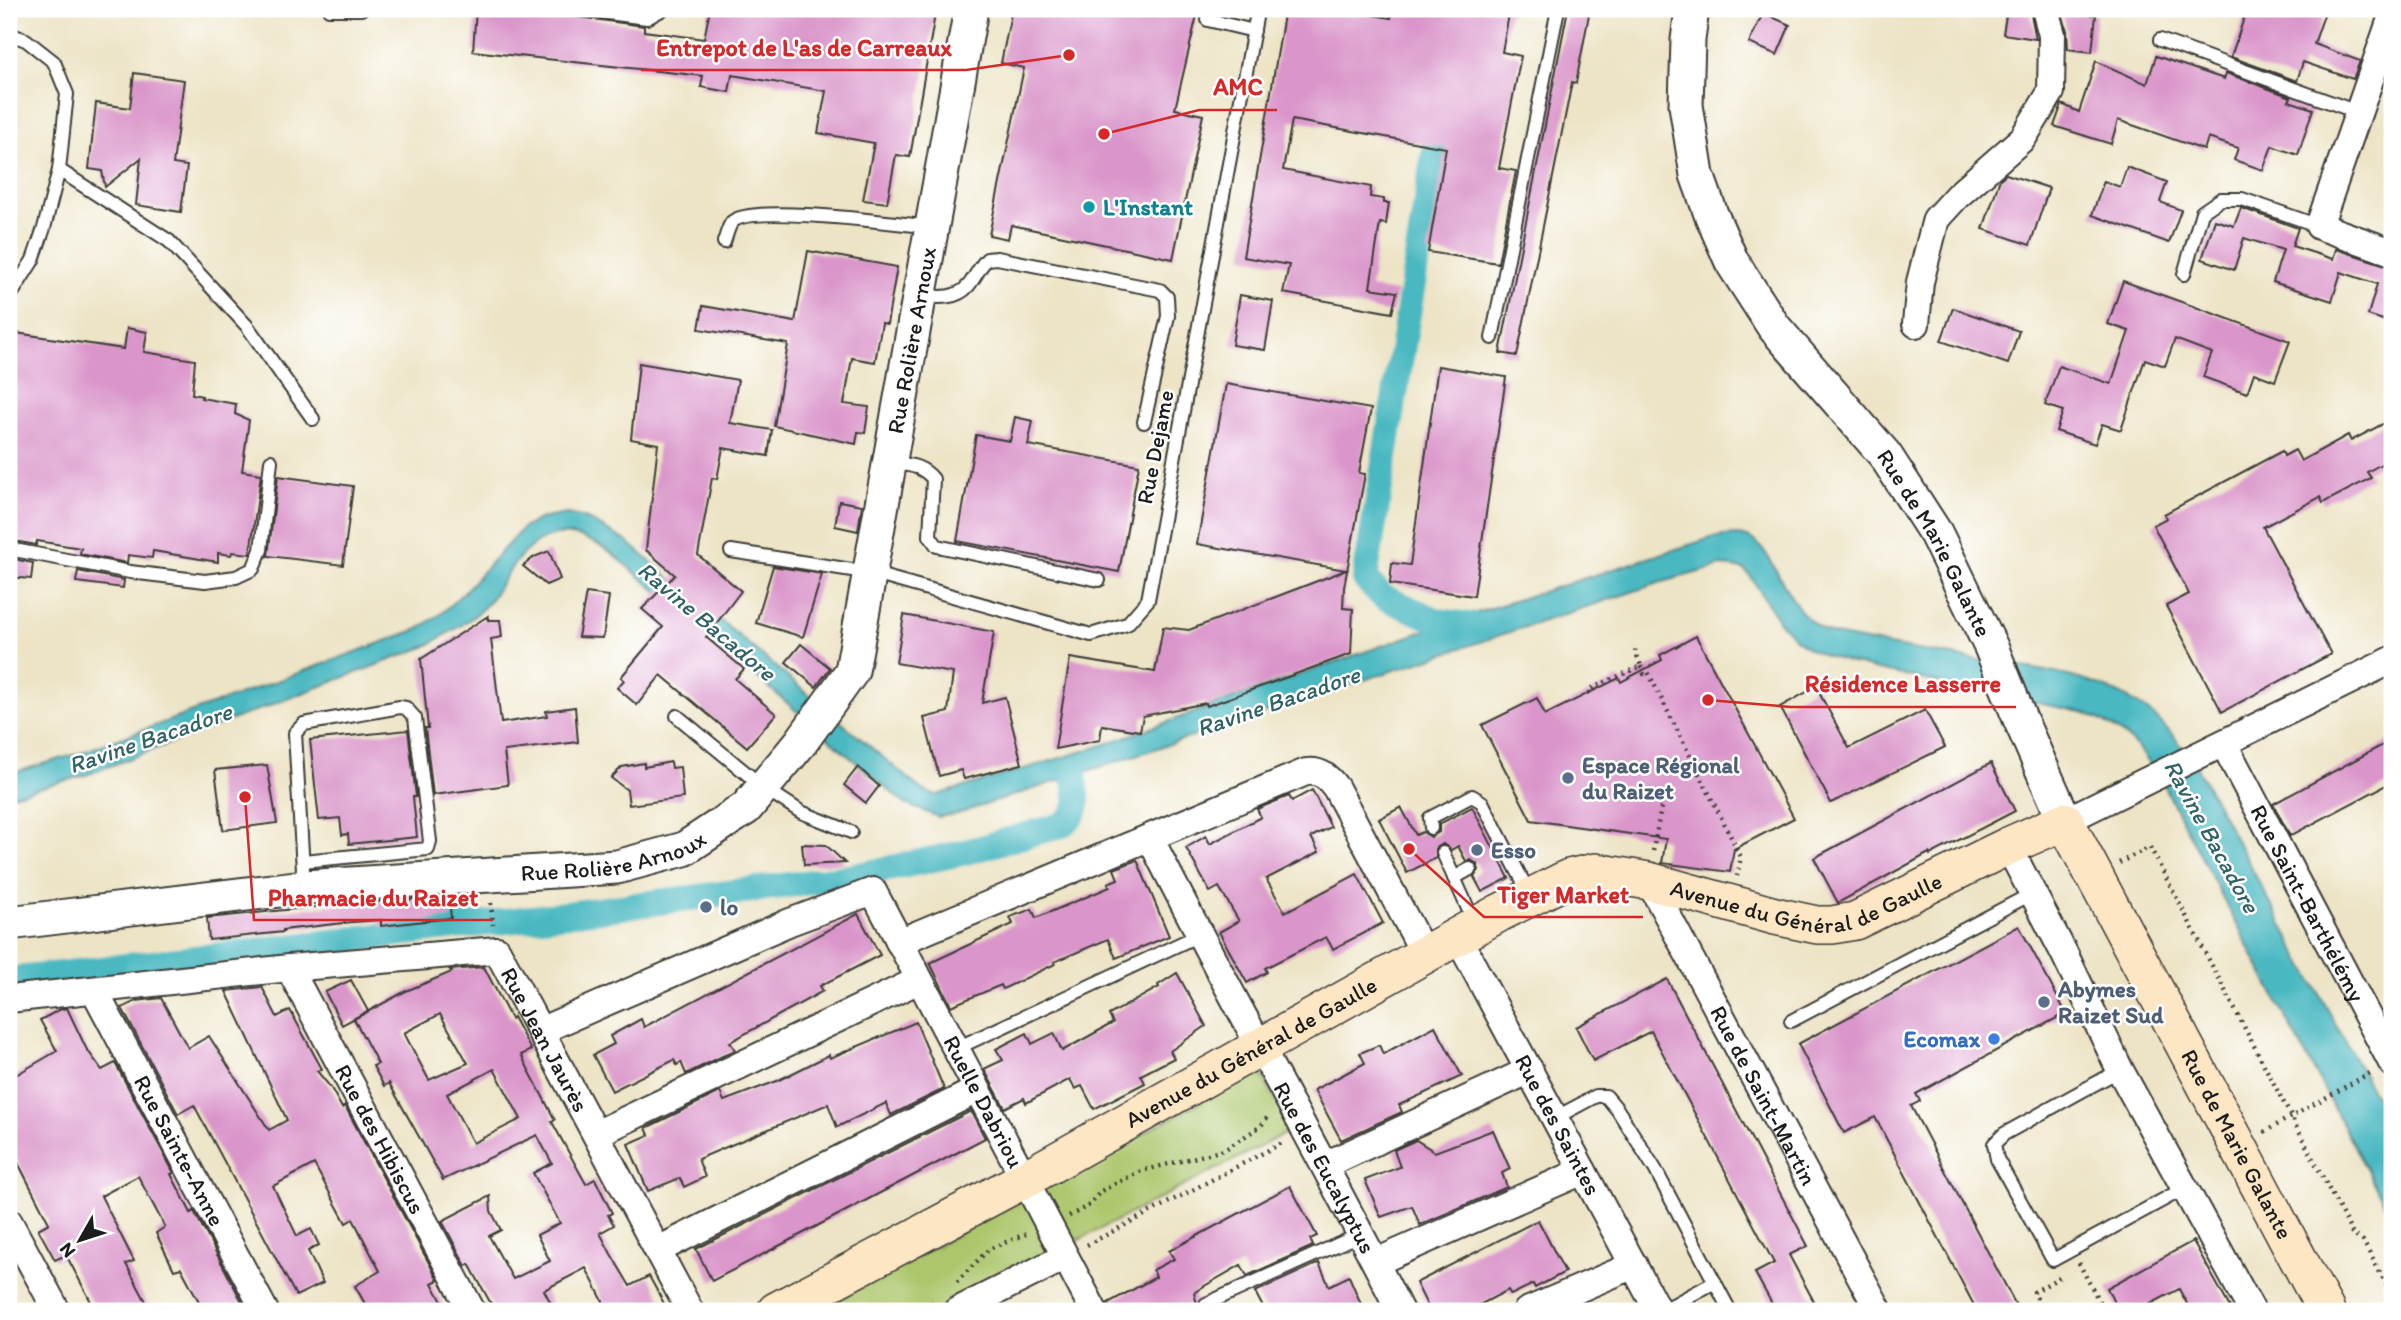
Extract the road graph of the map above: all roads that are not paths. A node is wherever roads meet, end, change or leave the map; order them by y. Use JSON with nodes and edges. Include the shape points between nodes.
{"nodes":[{"id":1,"x":329,"y":9,"type":"edge"},
{"id":2,"x":361,"y":9,"type":"edge"},
{"id":3,"x":576,"y":9,"type":"edge"},
{"id":4,"x":663,"y":9,"type":"edge"},
{"id":5,"x":971,"y":9,"type":"edge"},
{"id":6,"x":1209,"y":9,"type":"edge"},
{"id":7,"x":1254,"y":9,"type":"edge"},
{"id":8,"x":1559,"y":9,"type":"edge"},
{"id":9,"x":1692,"y":9,"type":"edge"},
{"id":10,"x":2045,"y":9,"type":"edge"},
{"id":11,"x":2392,"y":16,"type":"edge"},
{"id":12,"x":1254,"y":32,"type":"junction"},
{"id":13,"x":9,"y":33,"type":"edge"},
{"id":14,"x":2160,"y":40,"type":"dead end"},
{"id":15,"x":2357,"y":111,"type":"junction"},
{"id":16,"x":59,"y":170,"type":"junction"},
{"id":17,"x":2319,"y":226,"type":"junction"},
{"id":18,"x":933,"y":227,"type":"junction"},
{"id":19,"x":724,"y":242,"type":"dead end"},
{"id":20,"x":2392,"y":252,"type":"edge"},
{"id":21,"x":2184,"y":274,"type":"dead end"},
{"id":22,"x":920,"y":296,"type":"junction"},
{"id":23,"x":9,"y":298,"type":"edge"},
{"id":24,"x":1916,"y":324,"type":"dead end"},
{"id":25,"x":1492,"y":338,"type":"dead end"},
{"id":26,"x":313,"y":419,"type":"dead end"},
{"id":27,"x":1144,"y":422,"type":"dead end"},
{"id":28,"x":271,"y":461,"type":"dead end"},
{"id":29,"x":891,"y":462,"type":"junction"},
{"id":30,"x":9,"y":550,"type":"edge"},
{"id":31,"x":731,"y":551,"type":"dead end"},
{"id":32,"x":871,"y":573,"type":"junction"},
{"id":33,"x":1099,"y":580,"type":"dead end"},
{"id":34,"x":2392,"y":660,"type":"edge"},
{"id":35,"x":677,"y":716,"type":"dead end"},
{"id":36,"x":2216,"y":748,"type":"junction"},
{"id":37,"x":762,"y":787,"type":"junction"},
{"id":38,"x":2065,"y":821,"type":"junction"},
{"id":39,"x":1431,"y":828,"type":"dead end"},
{"id":40,"x":851,"y":832,"type":"dead end"},
{"id":41,"x":1150,"y":838,"type":"junction"},
{"id":42,"x":2008,"y":846,"type":"junction"},
{"id":43,"x":1443,"y":853,"type":"dead end"},
{"id":44,"x":1651,"y":866,"type":"junction"},
{"id":45,"x":1470,"y":869,"type":"dead end"},
{"id":46,"x":304,"y":874,"type":"junction"},
{"id":47,"x":1454,"y":878,"type":"junction"},
{"id":48,"x":2033,"y":892,"type":"junction"},
{"id":49,"x":1531,"y":897,"type":"junction"},
{"id":50,"x":9,"y":923,"type":"edge"},
{"id":51,"x":1466,"y":931,"type":"junction"},
{"id":52,"x":1199,"y":935,"type":"junction"},
{"id":53,"x":899,"y":942,"type":"junction"},
{"id":54,"x":1425,"y":955,"type":"junction"},
{"id":55,"x":289,"y":968,"type":"junction"},
{"id":56,"x":919,"y":980,"type":"junction"},
{"id":57,"x":94,"y":990,"type":"junction"},
{"id":58,"x":9,"y":999,"type":"edge"},
{"id":59,"x":1791,"y":1021,"type":"dead end"},
{"id":60,"x":542,"y":1030,"type":"junction"},
{"id":61,"x":1261,"y":1047,"type":"junction"},
{"id":62,"x":955,"y":1049,"type":"junction"},
{"id":63,"x":2385,"y":1067,"type":"edge"},
{"id":64,"x":1530,"y":1070,"type":"junction"},
{"id":65,"x":2120,"y":1070,"type":"junction"},
{"id":66,"x":976,"y":1090,"type":"junction"},
{"id":67,"x":1555,"y":1118,"type":"junction"},
{"id":68,"x":596,"y":1134,"type":"junction"},
{"id":69,"x":1325,"y":1165,"type":"junction"},
{"id":70,"x":1583,"y":1171,"type":"junction"},
{"id":71,"x":1023,"y":1180,"type":"junction"},
{"id":72,"x":2185,"y":1188,"type":"junction"},
{"id":73,"x":9,"y":1222,"type":"edge"},
{"id":74,"x":1361,"y":1234,"type":"junction"},
{"id":75,"x":658,"y":1250,"type":"junction"},
{"id":76,"x":1065,"y":1257,"type":"junction"},
{"id":77,"x":1376,"y":1262,"type":"junction"},
{"id":78,"x":1633,"y":1265,"type":"junction"},
{"id":79,"x":1715,"y":1282,"type":"junction"},
{"id":80,"x":951,"y":1303,"type":"edge"},
{"id":81,"x":1206,"y":1304,"type":"dead end"},
{"id":82,"x":57,"y":1311,"type":"edge"},
{"id":83,"x":265,"y":1311,"type":"edge"},
{"id":84,"x":472,"y":1311,"type":"edge"},
{"id":85,"x":690,"y":1311,"type":"edge"},
{"id":86,"x":776,"y":1311,"type":"edge"},
{"id":87,"x":1094,"y":1311,"type":"edge"},
{"id":88,"x":1400,"y":1311,"type":"edge"},
{"id":89,"x":1527,"y":1311,"type":"edge"},
{"id":90,"x":1660,"y":1311,"type":"edge"},
{"id":91,"x":1730,"y":1311,"type":"edge"},
{"id":92,"x":1879,"y":1311,"type":"edge"},
{"id":93,"x":2252,"y":1311,"type":"edge"},
{"id":94,"x":2326,"y":1311,"type":"edge"}],
"edges":[{"from":1,"to":2,"type":"lane"},
{"from":3,"to":4,"type":"lane","via":[[647,18]]},
{"from":5,"to":18,"type":"street","name":"Rue Rolière Arnoux"},
{"from":6,"to":12,"type":"lane","via":[[1208,20]]},
{"from":7,"to":12,"type":"lane","name":"Rue Dejame"},
{"from":8,"to":25,"type":"lane"},
{"from":9,"to":38,"type":"street","name":"Rue de Marie Galante","via":[[1686,105],[1697,175],[1732,262],[1774,327],[1885,455],[1936,534],[1991,647]]},
{"from":10,"to":24,"type":"street","via":[[2052,35],[2051,92],[2024,138],[1936,219],[1920,282]]},
{"from":11,"to":15,"type":"street"},
{"from":12,"to":32,"type":"lane","name":"Rue Dejame","via":[[1148,600],[1127,624],[1091,635]]},
{"from":13,"to":16,"type":"lane","via":[[54,62],[67,94]]},
{"from":14,"to":15,"type":"lane"},
{"from":15,"to":17,"type":"street"},
{"from":16,"to":23,"type":"lane","via":[[33,260]]},
{"from":16,"to":26,"type":"lane","via":[[169,241],[247,326]]},
{"from":17,"to":20,"type":"street"},
{"from":17,"to":21,"type":"lane","via":[[2242,199],[2221,199],[2202,212]]},
{"from":18,"to":19,"type":"lane","via":[[746,215],[732,223]]},
{"from":18,"to":22,"type":"street","name":"Rue Rolière Arnoux"},
{"from":22,"to":27,"type":"lane","via":[[944,298],[961,292],[987,259],[997,258],[1160,290],[1167,296],[1168,316]]},
{"from":22,"to":29,"type":"street","name":"Rue Rolière Arnoux"},
{"from":28,"to":30,"type":"lane","via":[[261,550],[253,569],[236,577],[205,581]]},
{"from":29,"to":32,"type":"street","name":"Rue Rolière Arnoux"},
{"from":29,"to":33,"type":"lane","via":[[917,467],[933,479],[930,536],[937,546]]},
{"from":31,"to":32,"type":"lane","name":"Rue Dejame"},
{"from":32,"to":37,"type":"street","name":"Rue Rolière Arnoux","via":[[852,671]]},
{"from":34,"to":36,"type":"street","name":"Avenue du Général de Gaulle"},
{"from":35,"to":37,"type":"lane"},
{"from":36,"to":38,"type":"street","name":"Avenue du Général de Gaulle"},
{"from":36,"to":63,"type":"street","name":"Rue Saint-Barthélémy"},
{"from":37,"to":40,"type":"lane","via":[[802,812]]},
{"from":37,"to":46,"type":"street","name":"Rue Rolière Arnoux","via":[[746,808],[684,849],[617,867]]},
{"from":38,"to":42,"type":"main road","name":"Avenue du Général de Gaulle"},
{"from":38,"to":94,"type":"main road","name":"Rue de Marie Galante"},
{"from":39,"to":49,"type":"lane","via":[[1430,818],[1472,796],[1482,802],[1502,853]]},
{"from":41,"to":52,"type":"street","name":"Rue des Eucalyptus"},
{"from":41,"to":53,"type":"street"},
{"from":41,"to":54,"type":"street","via":[[1314,771],[1336,788]]},
{"from":42,"to":44,"type":"main road","name":"Avenue du Général de Gaulle","via":[[1844,924],[1817,925],[1731,904]]},
{"from":42,"to":48,"type":"street"},
{"from":43,"to":47,"type":"lane"},
{"from":44,"to":49,"type":"main road","name":"Avenue du Général de Gaulle","via":[[1569,878]]},
{"from":44,"to":92,"type":"street","name":"Rue de Saint-Martin"},
{"from":45,"to":47,"type":"lane"},
{"from":46,"to":46,"type":"lane","via":[[428,849],[415,719],[406,708],[299,727],[294,740]]},
{"from":46,"to":50,"type":"street","name":"Rue Rolière Arnoux"},
{"from":47,"to":51,"type":"lane"},
{"from":48,"to":59,"type":"lane"},
{"from":48,"to":65,"type":"street"},
{"from":49,"to":51,"type":"main road","name":"Avenue du Général de Gaulle"},
{"from":51,"to":54,"type":"main road","name":"Avenue du Général de Gaulle"},
{"from":51,"to":64,"type":"street","name":"Rue des Saintes"},
{"from":52,"to":61,"type":"street","name":"Rue des Eucalyptus"},
{"from":52,"to":62,"type":"lane"},
{"from":53,"to":56,"type":"street","name":"Ruelle Dabriou"},
{"from":53,"to":60,"type":"street","name":"Ruelle Dabriou","via":[[873,891],[790,922]]},
{"from":54,"to":61,"type":"main road","name":"Avenue du Général de Gaulle"},
{"from":55,"to":57,"type":"street"},
{"from":55,"to":60,"type":"street","name":"Rue Jean Jaurès","via":[[497,950]]},
{"from":55,"to":84,"type":"street","name":"Rue des Hibiscus"},
{"from":56,"to":62,"type":"street","name":"Ruelle Dabriou"},
{"from":56,"to":68,"type":"street"},
{"from":57,"to":58,"type":"street"},
{"from":57,"to":83,"type":"street","name":"Rue Sainte-Anne"},
{"from":60,"to":68,"type":"street","name":"Rue Jean Jaurès"},
{"from":61,"to":69,"type":"street","name":"Rue des Eucalyptus"},
{"from":61,"to":71,"type":"main road","name":"Avenue du Général de Gaulle"},
{"from":62,"to":66,"type":"street","name":"Ruelle Dabriou"},
{"from":64,"to":67,"type":"street","name":"Rue des Saintes"},
{"from":64,"to":69,"type":"street"},
{"from":65,"to":72,"type":"street"},
{"from":65,"to":72,"type":"lane","via":[[2004,1134],[1994,1144],[1997,1159],[2053,1260]]},
{"from":66,"to":71,"type":"street","name":"Ruelle Dabriou"},
{"from":66,"to":75,"type":"street"},
{"from":67,"to":70,"type":"street","name":"Rue des Saintes"},
{"from":67,"to":79,"type":"lane","via":[[1596,1096],[1606,1096],[1655,1170]]},
{"from":68,"to":75,"type":"street","name":"Rue Jean Jaurès"},
{"from":69,"to":74,"type":"street","name":"Rue des Eucalyptus"},
{"from":70,"to":77,"type":"street"},
{"from":70,"to":78,"type":"street","name":"Rue des Saintes"},
{"from":71,"to":76,"type":"street","name":"Ruelle Dabriou"},
{"from":71,"to":86,"type":"main road","name":"Avenue du Général de Gaulle"},
{"from":72,"to":93,"type":"street"},
{"from":73,"to":82,"type":"street"},
{"from":74,"to":77,"type":"street","name":"Rue des Eucalyptus"},
{"from":74,"to":81,"type":"lane"},
{"from":75,"to":85,"type":"street","name":"Rue Jean Jaurès"},
{"from":76,"to":80,"type":"street"},
{"from":76,"to":87,"type":"street","name":"Ruelle Dabriou"},
{"from":77,"to":88,"type":"street","name":"Rue des Eucalyptus"},
{"from":78,"to":89,"type":"street"},
{"from":78,"to":90,"type":"street","name":"Rue des Saintes"},
{"from":79,"to":90,"type":"lane"},
{"from":79,"to":91,"type":"lane"}]}
